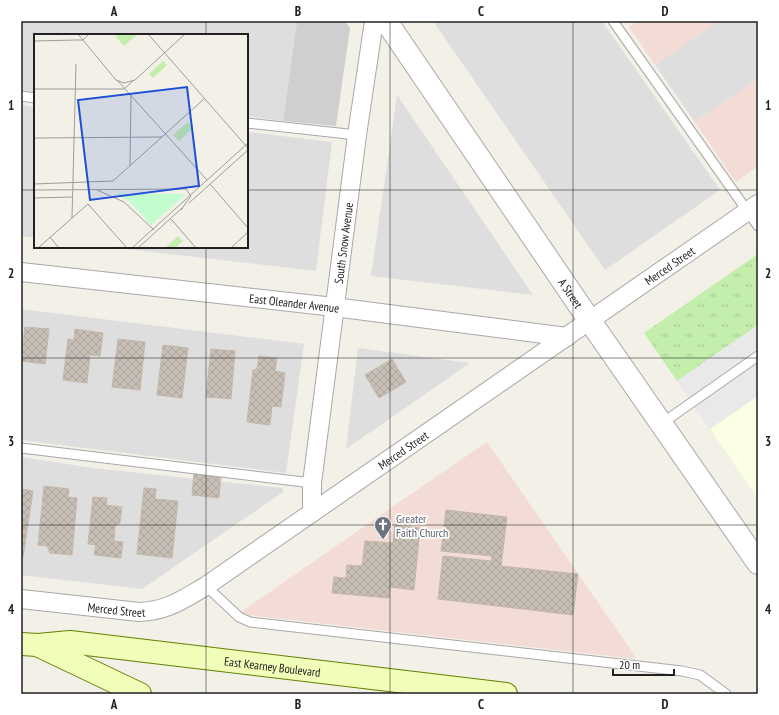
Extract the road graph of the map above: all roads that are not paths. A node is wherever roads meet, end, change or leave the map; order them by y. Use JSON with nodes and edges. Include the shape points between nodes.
{"nodes":[{"id":1,"x":374,"y":21,"type":"edge"},
{"id":2,"x":386,"y":21,"type":"edge"},
{"id":3,"x":613,"y":21,"type":"edge"},
{"id":4,"x":21,"y":96,"type":"edge"},
{"id":5,"x":34,"y":98,"type":"edge"},
{"id":6,"x":248,"y":123,"type":"edge"},
{"id":7,"x":357,"y":135,"type":"junction"},
{"id":8,"x":753,"y":208,"type":"edge"},
{"id":9,"x":758,"y":226,"type":"edge"},
{"id":10,"x":21,"y":272,"type":"edge"},
{"id":11,"x":334,"y":307,"type":"junction"},
{"id":12,"x":590,"y":321,"type":"junction"},
{"id":13,"x":567,"y":337,"type":"junction"},
{"id":14,"x":758,"y":356,"type":"edge"},
{"id":15,"x":661,"y":424,"type":"junction"},
{"id":16,"x":21,"y":448,"type":"edge"},
{"id":17,"x":312,"y":482,"type":"junction"},
{"id":18,"x":312,"y":513,"type":"junction"},
{"id":19,"x":758,"y":563,"type":"edge"},
{"id":20,"x":206,"y":586,"type":"junction"},
{"id":21,"x":21,"y":599,"type":"edge"},
{"id":22,"x":30,"y":644,"type":"edge"},
{"id":23,"x":140,"y":694,"type":"edge"},
{"id":24,"x":506,"y":694,"type":"edge"},
{"id":25,"x":726,"y":694,"type":"edge"}],
"edges":[{"from":1,"to":7,"type":"street","name":"South Snow Avenue"},
{"from":2,"to":12,"type":"street","name":"A Street"},
{"from":3,"to":8,"type":"lane"},
{"from":4,"to":5,"type":"lane"},
{"from":6,"to":7,"type":"lane"},
{"from":7,"to":11,"type":"street","name":"South Snow Avenue"},
{"from":8,"to":9,"type":"lane"},
{"from":8,"to":12,"type":"street","name":"Merced Street"},
{"from":10,"to":11,"type":"street","name":"East Oleander Avenue"},
{"from":11,"to":13,"type":"street","name":"East Oleander Avenue"},
{"from":11,"to":17,"type":"street","name":"South Snow Avenue"},
{"from":12,"to":13,"type":"street","name":"Merced Street"},
{"from":12,"to":15,"type":"street","name":"A Street"},
{"from":13,"to":18,"type":"street","name":"Merced Street"},
{"from":14,"to":15,"type":"lane"},
{"from":15,"to":19,"type":"street","name":"A Street"},
{"from":16,"to":17,"type":"lane"},
{"from":17,"to":18,"type":"street","name":"South Snow Avenue"},
{"from":18,"to":20,"type":"street","name":"Merced Street"},
{"from":20,"to":21,"type":"street","name":"Merced Street","via":[[174,605],[156,612]]},
{"from":20,"to":25,"type":"lane","via":[[239,617],[250,622],[682,671],[700,675]]},
{"from":22,"to":23,"type":"main road","name":"East Kearney Boulevard"},
{"from":22,"to":24,"type":"main road","name":"East Kearney Boulevard","via":[[70,642]]}]}
